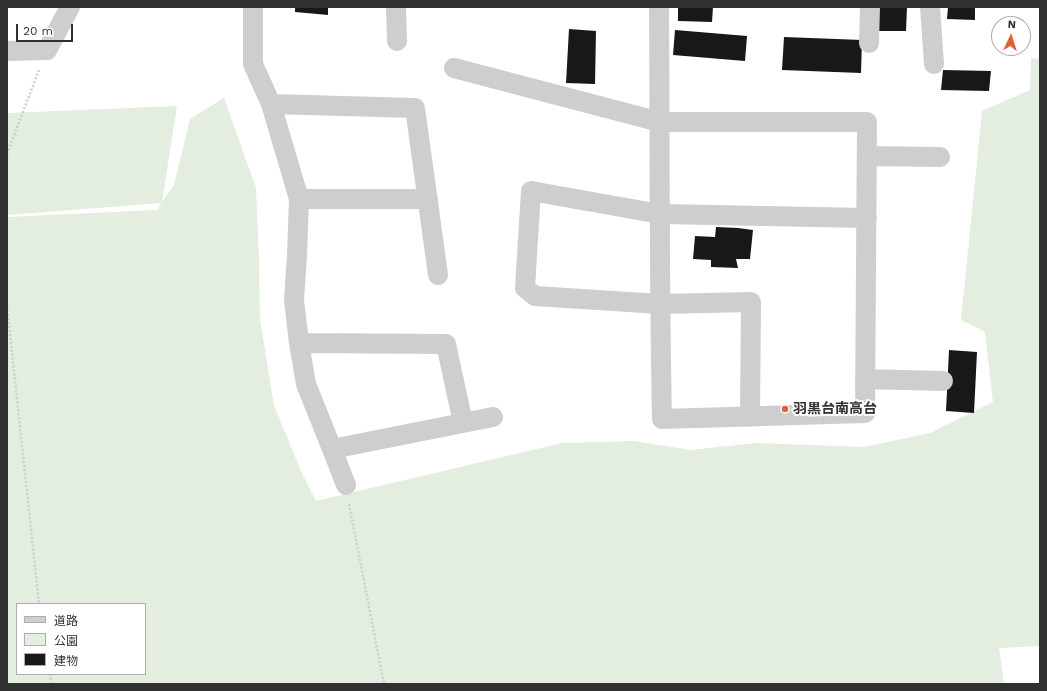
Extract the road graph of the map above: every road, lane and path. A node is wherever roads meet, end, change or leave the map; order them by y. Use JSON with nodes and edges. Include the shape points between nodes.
{"nodes":[{"id":1,"x":70,"y":7,"type":"edge"},
{"id":2,"x":253,"y":7,"type":"edge"},
{"id":3,"x":396,"y":7,"type":"edge"},
{"id":4,"x":659,"y":7,"type":"edge"},
{"id":5,"x":870,"y":7,"type":"edge"},
{"id":6,"x":930,"y":7,"type":"edge"},
{"id":7,"x":397,"y":41,"type":"dead end"},
{"id":8,"x":869,"y":43,"type":"dead end"},
{"id":9,"x":47,"y":50,"type":"junction"},
{"id":10,"x":7,"y":51,"type":"edge"},
{"id":11,"x":934,"y":64,"type":"dead end"},
{"id":12,"x":454,"y":68,"type":"dead end"},
{"id":13,"x":271,"y":104,"type":"junction"},
{"id":14,"x":660,"y":122,"type":"junction"},
{"id":15,"x":7,"y":154,"type":"edge"},
{"id":16,"x":867,"y":156,"type":"junction"},
{"id":17,"x":940,"y":157,"type":"dead end"},
{"id":18,"x":298,"y":199,"type":"junction"},
{"id":19,"x":428,"y":199,"type":"junction"},
{"id":20,"x":660,"y":214,"type":"junction"},
{"id":21,"x":867,"y":218,"type":"junction"},
{"id":22,"x":438,"y":275,"type":"dead end"},
{"id":23,"x":660,"y":304,"type":"junction"},
{"id":24,"x":7,"y":306,"type":"edge"},
{"id":25,"x":299,"y":343,"type":"junction"},
{"id":26,"x":865,"y":379,"type":"junction"},
{"id":27,"x":943,"y":381,"type":"dead end"},
{"id":28,"x":493,"y":417,"type":"dead end"},
{"id":29,"x":750,"y":417,"type":"junction"},
{"id":30,"x":463,"y":423,"type":"junction"},
{"id":31,"x":332,"y":449,"type":"junction"},
{"id":32,"x":346,"y":485,"type":"joint"},
{"id":33,"x":39,"y":603,"type":"edge"},
{"id":34,"x":384,"y":684,"type":"edge"}],
"edges":[{"from":1,"to":9,"type":"street"},
{"from":2,"to":13,"type":"street","via":[[253,64]]},
{"from":3,"to":7,"type":"street"},
{"from":4,"to":14,"type":"street"},
{"from":5,"to":8,"type":"street"},
{"from":6,"to":11,"type":"street"},
{"from":9,"to":10,"type":"street"},
{"from":9,"to":15,"type":"path"},
{"from":12,"to":14,"type":"street"},
{"from":13,"to":18,"type":"street"},
{"from":13,"to":19,"type":"street","via":[[415,108]]},
{"from":14,"to":16,"type":"street","via":[[868,122]]},
{"from":14,"to":20,"type":"street"},
{"from":16,"to":17,"type":"street"},
{"from":16,"to":21,"type":"street"},
{"from":18,"to":19,"type":"street"},
{"from":18,"to":25,"type":"street","via":[[294,300]]},
{"from":19,"to":22,"type":"street"},
{"from":20,"to":21,"type":"street"},
{"from":20,"to":23,"type":"street"},
{"from":20,"to":23,"type":"street","via":[[531,191],[525,288],[535,296]]},
{"from":21,"to":26,"type":"street"},
{"from":23,"to":29,"type":"street","via":[[662,419]]},
{"from":23,"to":29,"type":"street","via":[[751,302]]},
{"from":24,"to":33,"type":"path"},
{"from":25,"to":30,"type":"street","via":[[446,344]]},
{"from":25,"to":31,"type":"street","via":[[306,384]]},
{"from":26,"to":27,"type":"street"},
{"from":26,"to":29,"type":"street","via":[[865,414]]},
{"from":28,"to":30,"type":"street"},
{"from":30,"to":31,"type":"street"},
{"from":31,"to":32,"type":"street"},
{"from":32,"to":34,"type":"path"}]}
